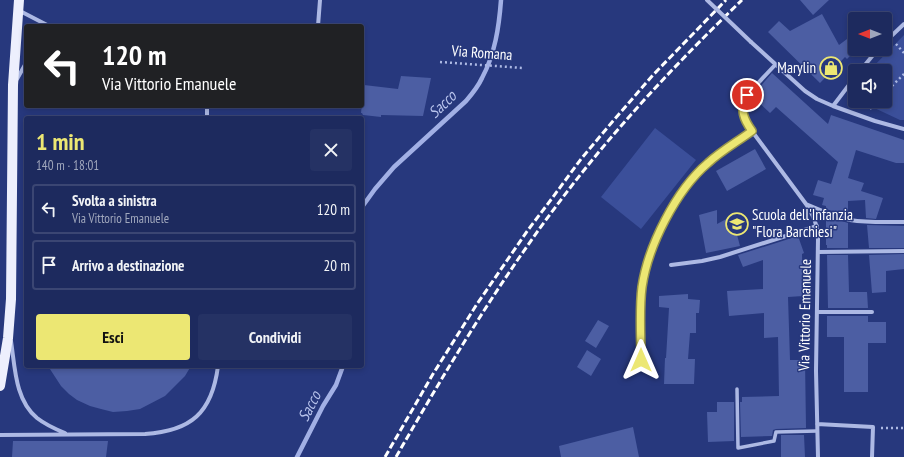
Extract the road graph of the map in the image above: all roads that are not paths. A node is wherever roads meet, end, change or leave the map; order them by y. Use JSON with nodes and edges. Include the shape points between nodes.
{"nodes":[{"id":1,"x":320,"y":0,"type":"edge"},
{"id":2,"x":707,"y":0,"type":"edge"},
{"id":3,"x":18,"y":5,"type":"edge"},
{"id":4,"x":46,"y":24,"type":"edge"},
{"id":5,"x":318,"y":24,"type":"edge"},
{"id":6,"x":904,"y":24,"type":"edge"},
{"id":7,"x":892,"y":35,"type":"edge"},
{"id":8,"x":872,"y":56,"type":"edge"},
{"id":9,"x":866,"y":64,"type":"edge"},
{"id":10,"x":775,"y":65,"type":"junction"},
{"id":11,"x":24,"y":66,"type":"edge"},
{"id":12,"x":13,"y":85,"type":"junction"},
{"id":13,"x":848,"y":86,"type":"edge"},
{"id":14,"x":833,"y":106,"type":"junction"},
{"id":15,"x":904,"y":129,"type":"edge"},
{"id":16,"x":752,"y":131,"type":"junction"},
{"id":17,"x":806,"y":204,"type":"junction"},
{"id":18,"x":904,"y":222,"type":"edge"},
{"id":19,"x":817,"y":226,"type":"junction"},
{"id":20,"x":904,"y":251,"type":"edge"},
{"id":21,"x":818,"y":252,"type":"junction"},
{"id":22,"x":671,"y":265,"type":"dead end"},
{"id":23,"x":817,"y":312,"type":"junction"},
{"id":24,"x":872,"y":312,"type":"dead end"},
{"id":25,"x":9,"y":326,"type":"junction"},
{"id":26,"x":641,"y":360,"type":"dead end"},
{"id":27,"x":218,"y":368,"type":"edge"},
{"id":28,"x":0,"y":386,"type":"edge"},
{"id":29,"x":737,"y":389,"type":"dead end"},
{"id":30,"x":817,"y":424,"type":"junction"},
{"id":31,"x":817,"y":431,"type":"junction"},
{"id":32,"x":67,"y":434,"type":"junction"},
{"id":33,"x":0,"y":435,"type":"edge"},
{"id":34,"x":818,"y":457,"type":"edge"},
{"id":35,"x":872,"y":457,"type":"edge"}],
"edges":[{"from":1,"to":5,"type":"street"},
{"from":2,"to":10,"type":"street","bridge":true},
{"from":3,"to":4,"type":"street"},
{"from":3,"to":12,"type":"main road"},
{"from":6,"to":7,"type":"street"},
{"from":8,"to":9,"type":"street"},
{"from":10,"to":14,"type":"street","via":[[808,94]]},
{"from":10,"to":16,"type":"street","name":"Via Vittorio Emanuele","via":[[744,100],[744,118]]},
{"from":11,"to":12,"type":"street"},
{"from":12,"to":25,"type":"main road"},
{"from":13,"to":14,"type":"street"},
{"from":14,"to":15,"type":"street"},
{"from":16,"to":17,"type":"street","name":"Via Vittorio Emanuele"},
{"from":16,"to":26,"type":"street","via":[[698,172],[678,198],[660,232],[648,261],[642,286]]},
{"from":17,"to":18,"type":"street","via":[[849,220]]},
{"from":17,"to":19,"type":"street","name":"Via Vittorio Emanuele"},
{"from":19,"to":21,"type":"street","name":"Via Vittorio Emanuele"},
{"from":19,"to":22,"type":"street","via":[[720,257]]},
{"from":20,"to":21,"type":"street"},
{"from":21,"to":23,"type":"street","name":"Via Vittorio Emanuele"},
{"from":23,"to":24,"type":"street"},
{"from":23,"to":30,"type":"street","name":"Via Vittorio Emanuele"},
{"from":25,"to":28,"type":"main road"},
{"from":25,"to":32,"type":"street","via":[[16,375],[24,402],[38,419]]},
{"from":27,"to":32,"type":"street","via":[[214,389],[205,408],[194,419],[179,428],[145,434]]},
{"from":29,"to":31,"type":"street","via":[[738,448],[774,441],[776,432]]},
{"from":30,"to":31,"type":"street","name":"Via Vittorio Emanuele"},
{"from":30,"to":35,"type":"street","via":[[873,427]]},
{"from":31,"to":34,"type":"street","name":"Via Vittorio Emanuele"},
{"from":32,"to":33,"type":"street"}]}
